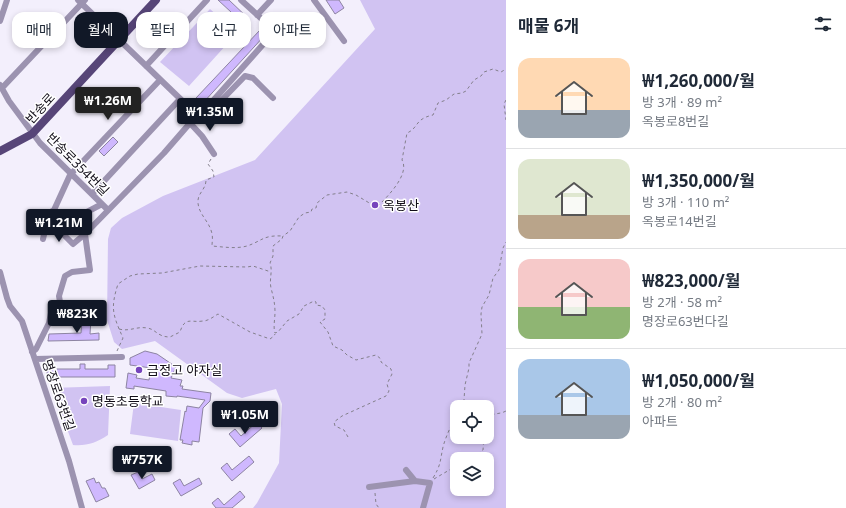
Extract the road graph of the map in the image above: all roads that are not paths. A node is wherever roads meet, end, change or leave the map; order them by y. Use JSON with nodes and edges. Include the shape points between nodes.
{"nodes":[{"id":1,"x":7,"y":0,"type":"edge"},
{"id":2,"x":156,"y":0,"type":"edge"},
{"id":3,"x":207,"y":0,"type":"edge"},
{"id":4,"x":241,"y":0,"type":"edge"},
{"id":5,"x":272,"y":0,"type":"edge"},
{"id":6,"x":314,"y":0,"type":"edge"},
{"id":7,"x":82,"y":1,"type":"edge"},
{"id":8,"x":92,"y":12,"type":"edge"},
{"id":9,"x":257,"y":15,"type":"junction"},
{"id":10,"x":0,"y":21,"type":"edge"},
{"id":11,"x":128,"y":29,"type":"edge"},
{"id":12,"x":344,"y":41,"type":"dead end"},
{"id":13,"x":111,"y":48,"type":"edge"},
{"id":14,"x":127,"y":48,"type":"edge"},
{"id":15,"x":146,"y":66,"type":"junction"},
{"id":16,"x":160,"y":80,"type":"junction"},
{"id":17,"x":1,"y":86,"type":"edge"},
{"id":18,"x":273,"y":98,"type":"dead end"},
{"id":19,"x":180,"y":99,"type":"junction"},
{"id":20,"x":208,"y":106,"type":"junction"},
{"id":21,"x":197,"y":115,"type":"junction"},
{"id":22,"x":190,"y":123,"type":"junction"},
{"id":23,"x":32,"y":134,"type":"junction"},
{"id":24,"x":0,"y":151,"type":"edge"},
{"id":25,"x":214,"y":154,"type":"road end"},
{"id":26,"x":72,"y":175,"type":"junction"},
{"id":27,"x":92,"y":194,"type":"junction"},
{"id":28,"x":102,"y":204,"type":"junction"},
{"id":29,"x":108,"y":210,"type":"junction"},
{"id":30,"x":85,"y":234,"type":"junction"},
{"id":31,"x":43,"y":239,"type":"dead end"},
{"id":32,"x":0,"y":272,"type":"edge"},
{"id":33,"x":32,"y":352,"type":"junction"},
{"id":34,"x":122,"y":357,"type":"dead end"},
{"id":35,"x":35,"y":359,"type":"junction"},
{"id":36,"x":406,"y":470,"type":"dead end"},
{"id":37,"x":415,"y":481,"type":"junction"},
{"id":38,"x":371,"y":487,"type":"road end"},
{"id":39,"x":82,"y":508,"type":"edge"},
{"id":40,"x":423,"y":508,"type":"edge"}],
"edges":[{"from":1,"to":10,"type":"street"},
{"from":2,"to":11,"type":"main road","name":"반송로"},
{"from":3,"to":15,"type":"street"},
{"from":4,"to":9,"type":"street"},
{"from":5,"to":9,"type":"street"},
{"from":6,"to":12,"type":"street"},
{"from":7,"to":8,"type":"street"},
{"from":7,"to":17,"type":"street"},
{"from":9,"to":20,"type":"street","via":[[275,31]]},
{"from":13,"to":23,"type":"main road","name":"반송로"},
{"from":14,"to":15,"type":"street"},
{"from":15,"to":16,"type":"street"},
{"from":16,"to":19,"type":"street"},
{"from":16,"to":26,"type":"street"},
{"from":17,"to":23,"type":"street","name":"반송로354번길"},
{"from":18,"to":20,"type":"street","via":[[253,78],[245,76],[213,109]]},
{"from":19,"to":21,"type":"street"},
{"from":19,"to":27,"type":"street"},
{"from":20,"to":21,"type":"street"},
{"from":21,"to":22,"type":"street"},
{"from":22,"to":25,"type":"street"},
{"from":22,"to":29,"type":"street"},
{"from":23,"to":24,"type":"main road","name":"반송로"},
{"from":23,"to":26,"type":"street","name":"반송로354번길"},
{"from":26,"to":27,"type":"street","name":"반송로354번길"},
{"from":26,"to":31,"type":"street","via":[[54,210],[49,213]]},
{"from":27,"to":28,"type":"street","name":"반송로354번길"},
{"from":28,"to":29,"type":"street","name":"반송로354번길"},
{"from":28,"to":30,"type":"street","via":[[68,222],[59,230],[73,244]]},
{"from":29,"to":30,"type":"street"},
{"from":30,"to":33,"type":"street","via":[[90,270],[72,272],[65,276],[60,302],[51,313],[49,323]]},
{"from":32,"to":33,"type":"street","name":"명장로63번길","via":[[10,306],[22,321]]},
{"from":33,"to":35,"type":"street","name":"명장로63번길"},
{"from":34,"to":35,"type":"street"},
{"from":35,"to":39,"type":"street","name":"명장로63번길","via":[[69,460]]},
{"from":36,"to":37,"type":"street"},
{"from":37,"to":38,"type":"street"},
{"from":37,"to":40,"type":"street","via":[[430,483]]}]}
